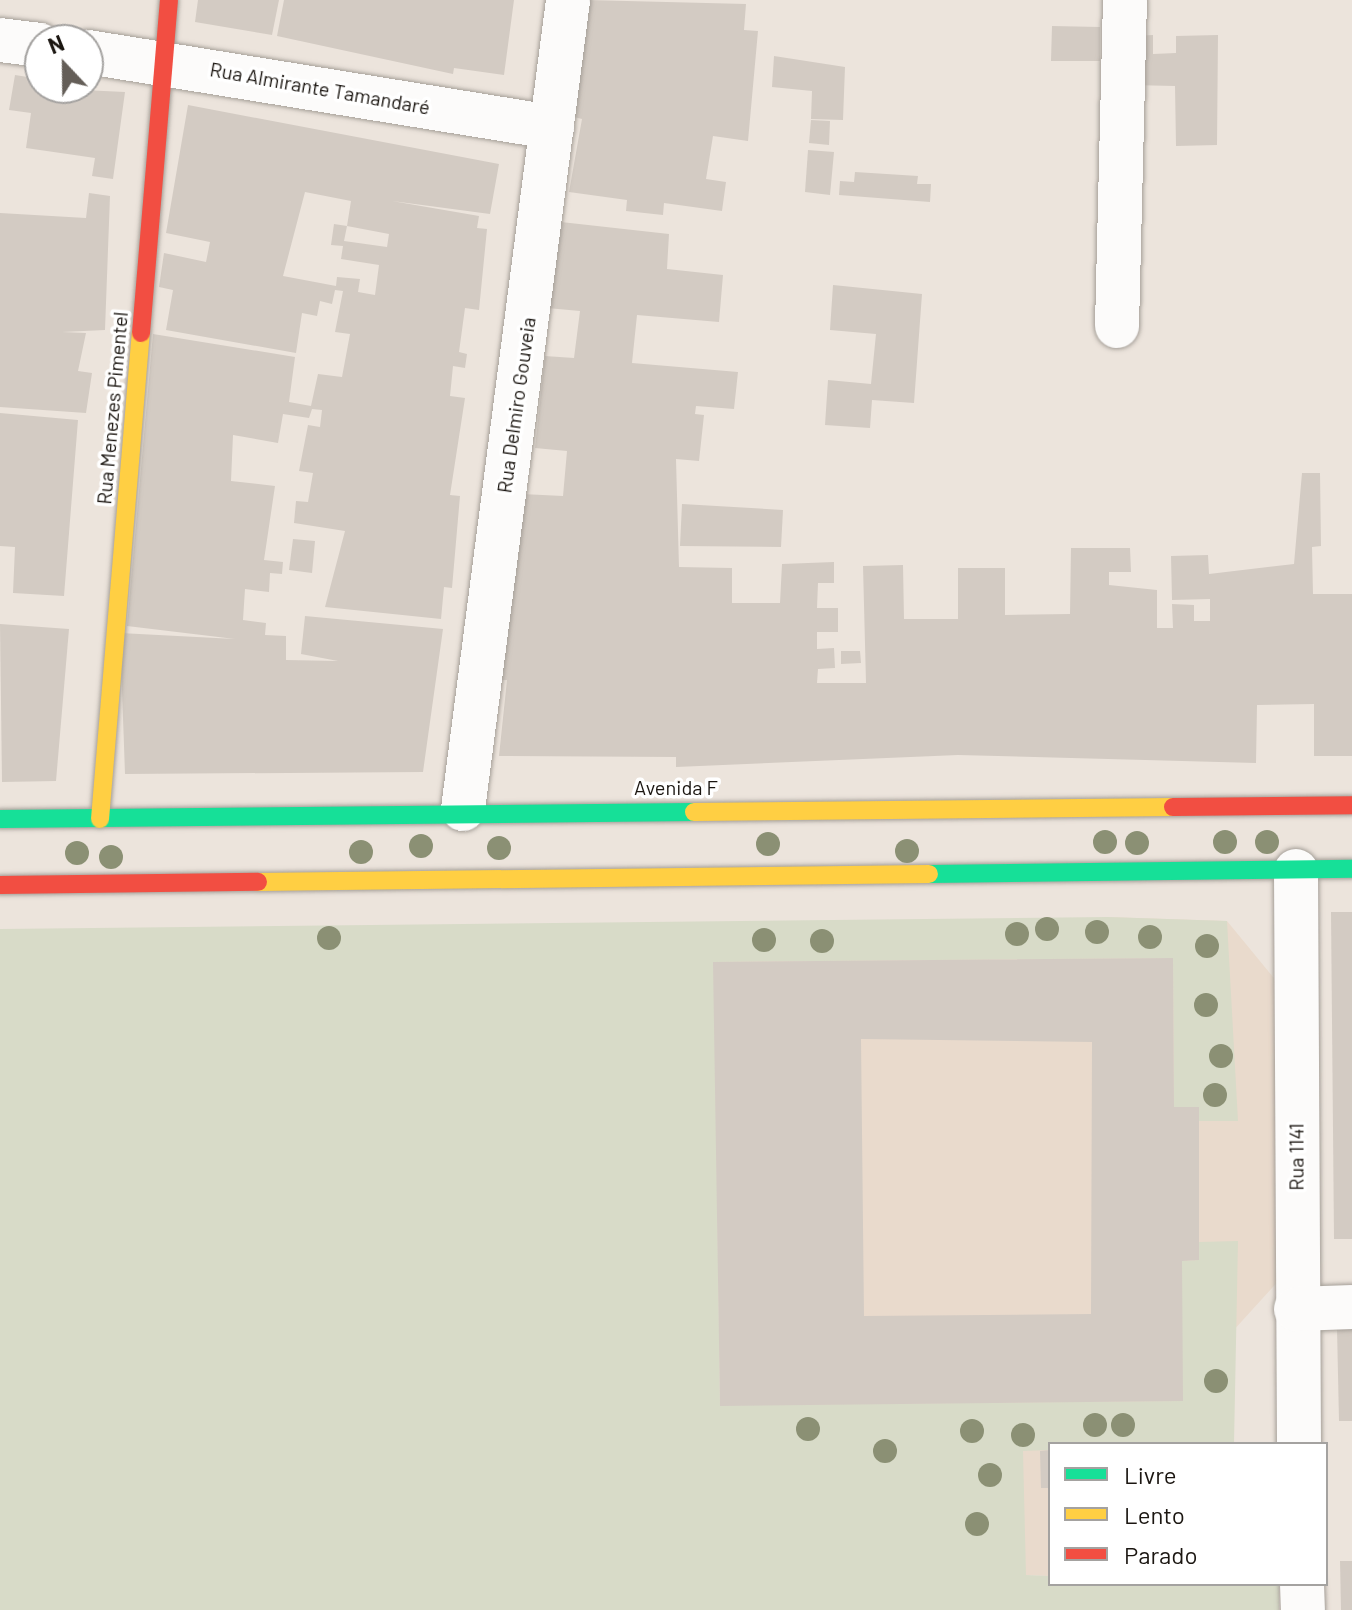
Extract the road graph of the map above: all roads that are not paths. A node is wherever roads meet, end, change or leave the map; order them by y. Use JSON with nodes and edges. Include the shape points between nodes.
{"nodes":[{"id":1,"x":169,"y":0,"type":"edge"},
{"id":2,"x":568,"y":0,"type":"edge"},
{"id":3,"x":1125,"y":0,"type":"edge"},
{"id":4,"x":0,"y":40,"type":"edge"},
{"id":5,"x":24,"y":43,"type":"edge"},
{"id":6,"x":104,"y":54,"type":"edge"},
{"id":7,"x":163,"y":61,"type":"junction"},
{"id":8,"x":552,"y":127,"type":"junction"},
{"id":9,"x":1117,"y":326,"type":"dead end"},
{"id":10,"x":1352,"y":805,"type":"edge"},
{"id":11,"x":463,"y":809,"type":"junction"},
{"id":12,"x":270,"y":816,"type":"junction"},
{"id":13,"x":0,"y":819,"type":"edge"},
{"id":14,"x":100,"y":819,"type":"junction"},
{"id":15,"x":1352,"y":869,"type":"edge"},
{"id":16,"x":1296,"y":871,"type":"junction"},
{"id":17,"x":274,"y":881,"type":"junction"},
{"id":18,"x":0,"y":885,"type":"edge"},
{"id":19,"x":1352,"y":1307,"type":"edge"},
{"id":20,"x":1296,"y":1309,"type":"junction"},
{"id":21,"x":1299,"y":1442,"type":"edge"},
{"id":22,"x":1302,"y":1586,"type":"edge"},
{"id":23,"x":1303,"y":1610,"type":"edge"}],
"edges":[{"from":1,"to":7,"type":"street","name":"Rua Menezes Pimentel"},
{"from":2,"to":8,"type":"street","name":"Rua Delmiro Gouveia"},
{"from":3,"to":9,"type":"street"},
{"from":4,"to":5,"type":"street"},
{"from":6,"to":7,"type":"street","name":"Rua Almirante Tamandaré"},
{"from":7,"to":8,"type":"street","name":"Rua Almirante Tamandaré"},
{"from":7,"to":14,"type":"street","name":"Rua Menezes Pimentel"},
{"from":8,"to":11,"type":"street","name":"Rua Delmiro Gouveia"},
{"from":10,"to":11,"type":"street","name":"Avenida F"},
{"from":11,"to":12,"type":"street","name":"Avenida F"},
{"from":12,"to":14,"type":"street","name":"Avenida F"},
{"from":12,"to":17,"type":"street"},
{"from":13,"to":14,"type":"street","name":"Avenida F"},
{"from":15,"to":16,"type":"street"},
{"from":16,"to":17,"type":"street"},
{"from":16,"to":20,"type":"street","name":"Rua 1141"},
{"from":17,"to":18,"type":"street"},
{"from":19,"to":20,"type":"street"},
{"from":20,"to":21,"type":"street","name":"Rua 1141"},
{"from":22,"to":23,"type":"street"}]}
